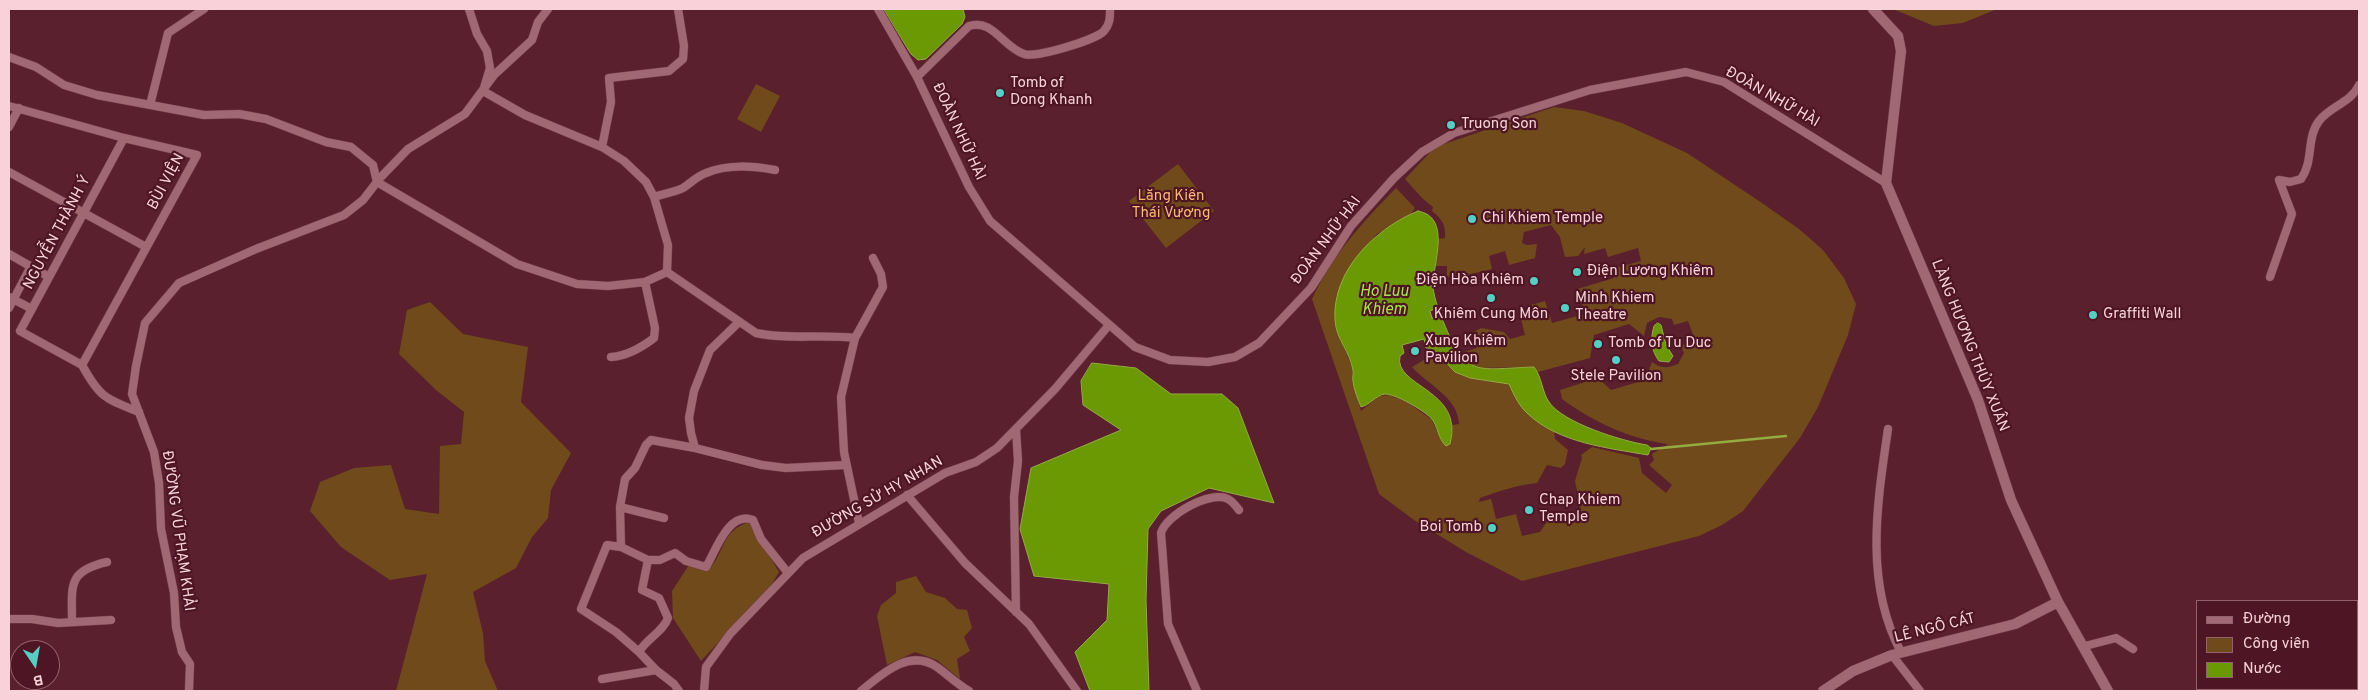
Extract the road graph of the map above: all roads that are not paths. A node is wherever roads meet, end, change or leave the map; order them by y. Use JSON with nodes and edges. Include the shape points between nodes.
{"nodes":[{"id":1,"x":204,"y":9,"type":"edge"},
{"id":2,"x":469,"y":9,"type":"edge"},
{"id":3,"x":548,"y":9,"type":"edge"},
{"id":4,"x":678,"y":9,"type":"edge"},
{"id":5,"x":878,"y":9,"type":"edge"},
{"id":6,"x":1873,"y":9,"type":"edge"},
{"id":7,"x":1110,"y":10,"type":"edge"},
{"id":8,"x":9,"y":56,"type":"edge"},
{"id":9,"x":917,"y":77,"type":"junction"},
{"id":10,"x":2359,"y":86,"type":"edge"},
{"id":11,"x":484,"y":91,"type":"junction"},
{"id":12,"x":150,"y":105,"type":"junction"},
{"id":13,"x":9,"y":106,"type":"edge"},
{"id":14,"x":19,"y":108,"type":"junction"},
{"id":15,"x":9,"y":127,"type":"edge"},
{"id":16,"x":124,"y":138,"type":"junction"},
{"id":17,"x":602,"y":147,"type":"junction"},
{"id":18,"x":774,"y":170,"type":"dead end"},
{"id":19,"x":9,"y":172,"type":"edge"},
{"id":20,"x":376,"y":182,"type":"junction"},
{"id":21,"x":1886,"y":183,"type":"junction"},
{"id":22,"x":654,"y":197,"type":"junction"},
{"id":23,"x":84,"y":213,"type":"junction"},
{"id":24,"x":146,"y":247,"type":"junction"},
{"id":25,"x":9,"y":254,"type":"edge"},
{"id":26,"x":873,"y":258,"type":"dead end"},
{"id":27,"x":31,"y":266,"type":"junction"},
{"id":28,"x":667,"y":272,"type":"junction"},
{"id":29,"x":49,"y":276,"type":"junction"},
{"id":30,"x":2270,"y":277,"type":"dead end"},
{"id":31,"x":645,"y":282,"type":"junction"},
{"id":32,"x":11,"y":298,"type":"edge"},
{"id":33,"x":9,"y":308,"type":"edge"},
{"id":34,"x":32,"y":309,"type":"junction"},
{"id":35,"x":739,"y":322,"type":"junction"},
{"id":36,"x":1108,"y":325,"type":"junction"},
{"id":37,"x":855,"y":338,"type":"junction"},
{"id":38,"x":611,"y":357,"type":"dead end"},
{"id":39,"x":82,"y":365,"type":"junction"},
{"id":40,"x":139,"y":412,"type":"junction"},
{"id":41,"x":1016,"y":429,"type":"junction"},
{"id":42,"x":1888,"y":429,"type":"dead end"},
{"id":43,"x":695,"y":448,"type":"junction"},
{"id":44,"x":846,"y":465,"type":"junction"},
{"id":45,"x":907,"y":495,"type":"junction"},
{"id":46,"x":620,"y":507,"type":"junction"},
{"id":47,"x":1239,"y":510,"type":"dead end"},
{"id":48,"x":664,"y":518,"type":"dead end"},
{"id":49,"x":859,"y":523,"type":"junction"},
{"id":50,"x":621,"y":547,"type":"junction"},
{"id":51,"x":648,"y":560,"type":"junction"},
{"id":52,"x":107,"y":562,"type":"dead end"},
{"id":53,"x":788,"y":573,"type":"junction"},
{"id":54,"x":2058,"y":602,"type":"junction"},
{"id":55,"x":1016,"y":612,"type":"junction"},
{"id":56,"x":9,"y":619,"type":"edge"},
{"id":57,"x":111,"y":620,"type":"dead end"},
{"id":58,"x":72,"y":622,"type":"junction"},
{"id":59,"x":2085,"y":646,"type":"junction"},
{"id":60,"x":2133,"y":649,"type":"dead end"},
{"id":61,"x":639,"y":652,"type":"junction"},
{"id":62,"x":1896,"y":654,"type":"junction"},
{"id":63,"x":656,"y":670,"type":"junction"},
{"id":64,"x":602,"y":680,"type":"dead end"},
{"id":65,"x":190,"y":691,"type":"edge"},
{"id":66,"x":679,"y":691,"type":"edge"},
{"id":67,"x":704,"y":691,"type":"edge"},
{"id":68,"x":861,"y":691,"type":"edge"},
{"id":69,"x":969,"y":691,"type":"edge"},
{"id":70,"x":1077,"y":691,"type":"edge"},
{"id":71,"x":1197,"y":691,"type":"edge"},
{"id":72,"x":1823,"y":691,"type":"edge"},
{"id":73,"x":1920,"y":691,"type":"edge"},
{"id":74,"x":2108,"y":691,"type":"edge"}],
"edges":[{"from":1,"to":12,"type":"street","via":[[168,33]]},
{"from":2,"to":11,"type":"street","via":[[487,51],[490,68]]},
{"from":3,"to":11,"type":"street","name":"ĐƯỜNG VŨ PHẠM KHẢI","via":[[538,22],[532,40],[494,74]]},
{"from":4,"to":17,"type":"street","via":[[683,59],[669,71],[609,78],[611,102]]},
{"from":5,"to":9,"type":"street","name":"ĐOÀN NHỮ HÀI"},
{"from":6,"to":21,"type":"street","via":[[1898,36],[1901,51]]},
{"from":7,"to":9,"type":"street","via":[[1110,24],[1103,33],[1038,55],[1025,54],[986,25],[976,23],[969,26]]},
{"from":8,"to":12,"type":"street","via":[[64,84],[97,95]]},
{"from":9,"to":36,"type":"street","name":"ĐOÀN NHỮ HÀI","via":[[969,187],[990,221]]},
{"from":10,"to":30,"type":"street","via":[[2349,99],[2320,120],[2313,131],[2308,170],[2301,179],[2279,180],[2292,214]]},
{"from":11,"to":17,"type":"street","via":[[525,115]]},
{"from":11,"to":20,"type":"street","name":"ĐƯỜNG VŨ PHẠM KHẢI","via":[[465,114],[408,149]]},
{"from":12,"to":20,"type":"street","via":[[204,115],[239,114],[266,119],[326,142],[351,147],[373,165]]},
{"from":13,"to":14,"type":"street","name":"BÙI VIỆN"},
{"from":14,"to":15,"type":"street"},
{"from":14,"to":16,"type":"street","name":"BÙI VIỆN"},
{"from":16,"to":23,"type":"street","name":"NGUYỄN THÀNH Ý"},
{"from":16,"to":24,"type":"street","name":"BÙI VIỆN","via":[[197,155]]},
{"from":17,"to":22,"type":"street","via":[[630,166],[646,182]]},
{"from":18,"to":22,"type":"street","via":[[753,166],[727,167],[691,180],[684,188]]},
{"from":19,"to":23,"type":"street"},
{"from":20,"to":31,"type":"street","via":[[517,264],[576,284],[608,286]]},
{"from":20,"to":40,"type":"street","name":"ĐƯỜNG VŨ PHẠM KHẢI","via":[[363,200],[344,215],[179,283],[144,323],[132,394]]},
{"from":21,"to":36,"type":"street","name":"ĐOÀN NHỮ HÀI","via":[[1724,82],[1686,72],[1590,90],[1437,141],[1394,178],[1351,226],[1311,288],[1280,322],[1259,343],[1235,357],[1208,362],[1170,360],[1135,347]]},
{"from":21,"to":54,"type":"street","name":"LÀNG HƯƠNG THỦY XUÂN","via":[[1978,400],[2011,500]]},
{"from":22,"to":28,"type":"street","via":[[668,245]]},
{"from":23,"to":24,"type":"street"},
{"from":23,"to":29,"type":"street","name":"NGUYỄN THÀNH Ý"},
{"from":24,"to":39,"type":"street","name":"BÙI VIỆN"},
{"from":25,"to":27,"type":"street"},
{"from":26,"to":37,"type":"street","via":[[882,274],[882,287]]},
{"from":27,"to":29,"type":"street"},
{"from":27,"to":32,"type":"street"},
{"from":28,"to":31,"type":"street"},
{"from":28,"to":35,"type":"street"},
{"from":29,"to":34,"type":"street","name":"NGUYỄN THÀNH Ý"},
{"from":31,"to":38,"type":"street","via":[[656,328],[654,338],[622,356]]},
{"from":32,"to":33,"type":"street"},
{"from":32,"to":34,"type":"street"},
{"from":34,"to":39,"type":"street","name":"NGUYỄN THÀNH Ý","via":[[20,331]]},
{"from":35,"to":37,"type":"street","via":[[756,333],[770,336]]},
{"from":35,"to":43,"type":"street","via":[[710,350],[694,391],[689,418]]},
{"from":36,"to":41,"type":"street","name":"ĐƯỜNG SỬ HY NHAN","via":[[1055,390]]},
{"from":37,"to":44,"type":"street","via":[[841,398]]},
{"from":39,"to":40,"type":"street","via":[[94,388],[104,397]]},
{"from":40,"to":65,"type":"street","name":"ĐƯỜNG VŨ PHẠM KHẢI","via":[[154,452],[161,529],[174,593],[178,639],[190,664]]},
{"from":41,"to":45,"type":"street","name":"ĐƯỜNG SỬ HY NHAN","via":[[998,448],[976,462],[945,473]]},
{"from":41,"to":55,"type":"street"},
{"from":42,"to":62,"type":"street","via":[[1876,519],[1877,566]]},
{"from":43,"to":44,"type":"street","via":[[770,466],[823,468]]},
{"from":43,"to":46,"type":"street","via":[[648,442],[635,468],[625,479]]},
{"from":44,"to":49,"type":"street"},
{"from":45,"to":49,"type":"street","name":"ĐƯỜNG SỬ HY NHAN"},
{"from":45,"to":55,"type":"street","via":[[965,563]]},
{"from":46,"to":48,"type":"street"},
{"from":46,"to":50,"type":"street"},
{"from":47,"to":71,"type":"street","via":[[1228,498],[1212,497],[1177,512],[1161,533],[1168,624]]},
{"from":49,"to":53,"type":"street","name":"ĐƯỜNG SỬ HY NHAN","via":[[802,558]]},
{"from":50,"to":51,"type":"street"},
{"from":50,"to":61,"type":"street","via":[[607,545],[582,609]]},
{"from":51,"to":53,"type":"street","via":[[660,560],[675,552],[686,561],[706,568],[721,537],[732,525],[749,518]]},
{"from":51,"to":61,"type":"street","via":[[642,590],[658,598],[668,618]]},
{"from":52,"to":58,"type":"street","via":[[88,566],[76,577]]},
{"from":53,"to":67,"type":"street","name":"ĐƯỜNG SỬ HY NHAN","via":[[730,634],[706,667]]},
{"from":54,"to":59,"type":"street","name":"LÀNG HƯƠNG THỦY XUÂN"},
{"from":54,"to":62,"type":"street","name":"LÊ NGÔ CÁT","via":[[2015,624]]},
{"from":55,"to":70,"type":"street","via":[[1042,640]]},
{"from":56,"to":58,"type":"street"},
{"from":57,"to":58,"type":"street"},
{"from":59,"to":60,"type":"street","via":[[2116,638]]},
{"from":59,"to":74,"type":"street","name":"LÀNG HƯƠNG THỦY XUÂN"},
{"from":61,"to":63,"type":"street"},
{"from":62,"to":72,"type":"street","name":"LÊ NGÔ CÁT","via":[[1853,671]]},
{"from":62,"to":73,"type":"street"},
{"from":63,"to":64,"type":"street"},
{"from":63,"to":66,"type":"street"},
{"from":68,"to":69,"type":"street","via":[[889,670],[915,660],[937,667]]}]}
